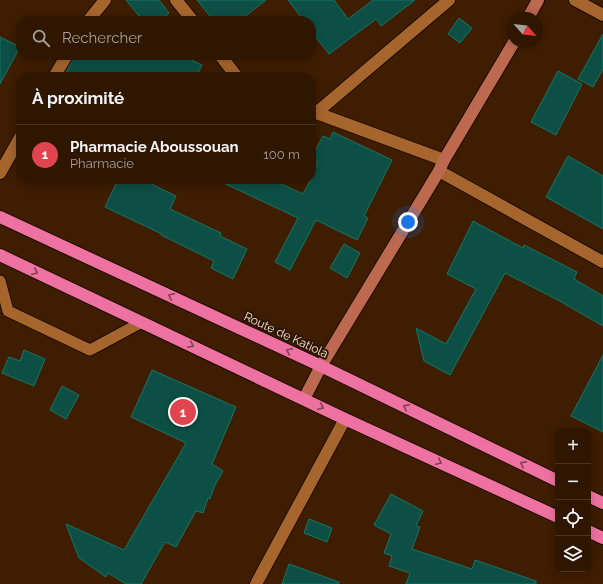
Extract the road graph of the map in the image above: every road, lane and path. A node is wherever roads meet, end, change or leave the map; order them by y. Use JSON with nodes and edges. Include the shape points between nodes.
{"nodes":[{"id":1,"x":105,"y":0,"type":"edge"},
{"id":2,"x":176,"y":0,"type":"edge"},
{"id":3,"x":449,"y":0,"type":"edge"},
{"id":4,"x":538,"y":0,"type":"edge"},
{"id":5,"x":575,"y":0,"type":"edge"},
{"id":6,"x":531,"y":12,"type":"edge"},
{"id":7,"x":603,"y":15,"type":"edge"},
{"id":8,"x":92,"y":16,"type":"edge"},
{"id":9,"x":189,"y":16,"type":"edge"},
{"id":10,"x":511,"y":48,"type":"edge"},
{"id":11,"x":64,"y":60,"type":"edge"},
{"id":12,"x":224,"y":60,"type":"edge"},
{"id":13,"x":57,"y":72,"type":"edge"},
{"id":14,"x":234,"y":72,"type":"edge"},
{"id":15,"x":316,"y":110,"type":"edge"},
{"id":16,"x":316,"y":113,"type":"edge"},
{"id":17,"x":16,"y":145,"type":"edge"},
{"id":18,"x":442,"y":166,"type":"junction"},
{"id":19,"x":0,"y":173,"type":"edge"},
{"id":20,"x":0,"y":217,"type":"edge"},
{"id":21,"x":0,"y":255,"type":"edge"},
{"id":22,"x":603,"y":262,"type":"edge"},
{"id":23,"x":0,"y":281,"type":"edge"},
{"id":24,"x":142,"y":322,"type":"junction"},
{"id":25,"x":321,"y":366,"type":"junction"},
{"id":26,"x":304,"y":399,"type":"junction"},
{"id":27,"x":345,"y":419,"type":"junction"},
{"id":28,"x":555,"y":480,"type":"edge"},
{"id":29,"x":591,"y":497,"type":"edge"},
{"id":30,"x":603,"y":503,"type":"edge"},
{"id":31,"x":555,"y":516,"type":"edge"},
{"id":32,"x":591,"y":532,"type":"edge"},
{"id":33,"x":603,"y":538,"type":"edge"},
{"id":34,"x":256,"y":584,"type":"edge"}],
"edges":[{"from":1,"to":8,"type":"street"},
{"from":2,"to":9,"type":"street"},
{"from":3,"to":15,"type":"street"},
{"from":4,"to":6,"type":"street"},
{"from":5,"to":7,"type":"street"},
{"from":10,"to":18,"type":"street"},
{"from":11,"to":13,"type":"street"},
{"from":12,"to":14,"type":"street"},
{"from":16,"to":18,"type":"street","via":[[406,148]]},
{"from":17,"to":19,"type":"street"},
{"from":18,"to":22,"type":"street"},
{"from":18,"to":25,"type":"street"},
{"from":25,"to":20,"type":"highway","name":"Route de Katiola","one_way":true},
{"from":21,"to":24,"type":"highway","one_way":true},
{"from":23,"to":24,"type":"lane","via":[[8,311],[90,350]]},
{"from":24,"to":26,"type":"highway","one_way":true},
{"from":25,"to":26,"type":"street"},
{"from":28,"to":25,"type":"highway","name":"Route de Katiola","one_way":true},
{"from":26,"to":27,"type":"highway","one_way":true},
{"from":27,"to":31,"type":"highway","one_way":true},
{"from":27,"to":34,"type":"street"},
{"from":29,"to":30,"type":"highway"},
{"from":32,"to":33,"type":"highway"}]}
